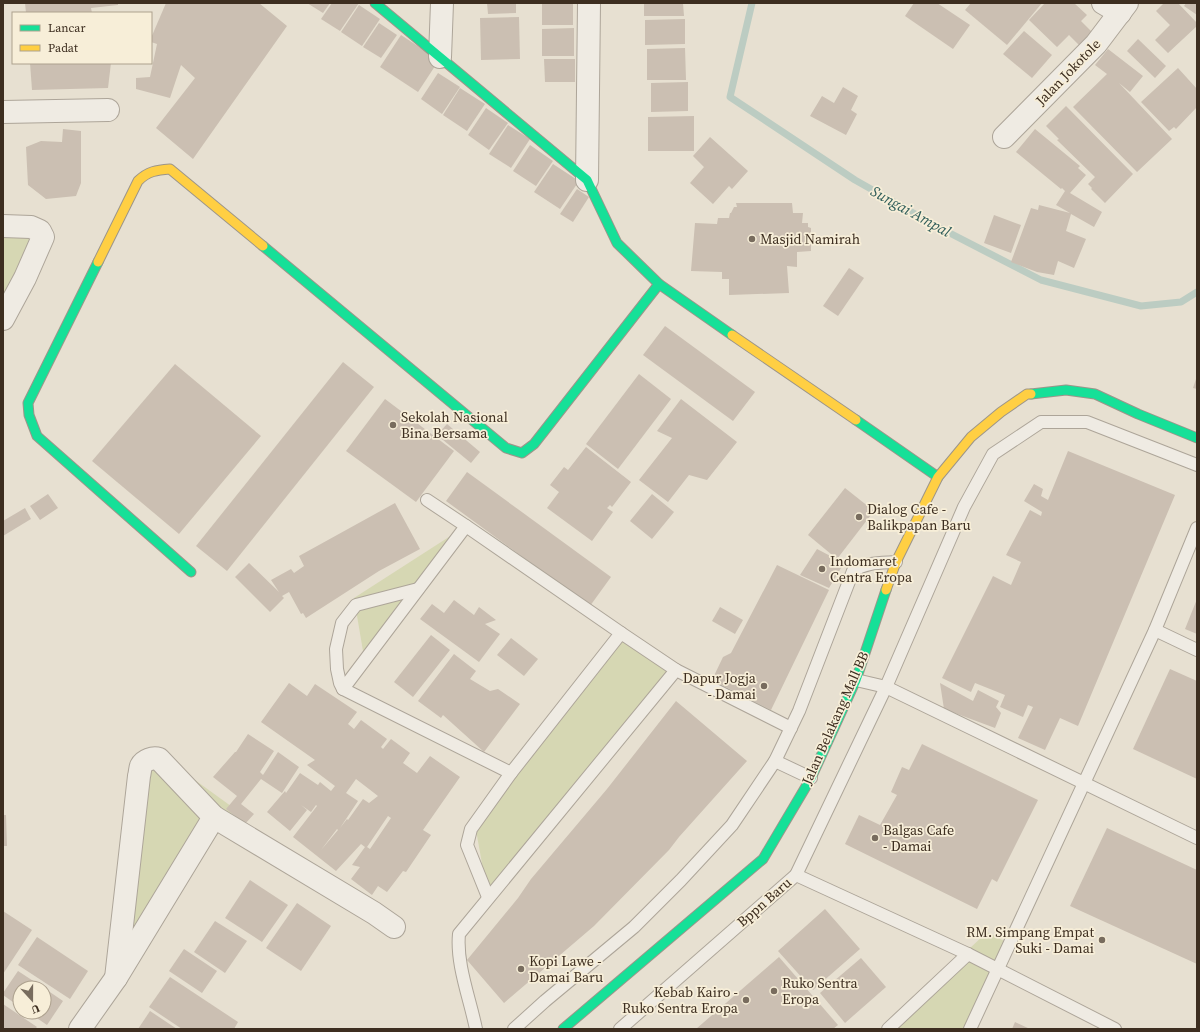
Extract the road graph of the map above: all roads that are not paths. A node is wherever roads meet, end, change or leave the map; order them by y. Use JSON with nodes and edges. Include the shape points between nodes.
{"nodes":[{"id":1,"x":375,"y":3,"type":"edge"},
{"id":2,"x":442,"y":3,"type":"edge"},
{"id":3,"x":589,"y":3,"type":"edge"},
{"id":4,"x":1117,"y":6,"type":"edge"},
{"id":5,"x":440,"y":57,"type":"junction"},
{"id":6,"x":108,"y":110,"type":"dead end"},
{"id":7,"x":3,"y":112,"type":"edge"},
{"id":8,"x":1004,"y":137,"type":"dead end"},
{"id":9,"x":588,"y":180,"type":"junction"},
{"id":10,"x":3,"y":226,"type":"edge"},
{"id":11,"x":659,"y":284,"type":"junction"},
{"id":12,"x":3,"y":319,"type":"edge"},
{"id":13,"x":1197,"y":438,"type":"edge"},
{"id":14,"x":1197,"y":465,"type":"edge"},
{"id":15,"x":938,"y":477,"type":"junction"},
{"id":16,"x":427,"y":500,"type":"dead end"},
{"id":17,"x":466,"y":526,"type":"junction"},
{"id":18,"x":1197,"y":528,"type":"edge"},
{"id":19,"x":896,"y":562,"type":"junction"},
{"id":20,"x":191,"y":572,"type":"dead end"},
{"id":21,"x":418,"y":589,"type":"junction"},
{"id":22,"x":1155,"y":630,"type":"junction"},
{"id":23,"x":621,"y":633,"type":"junction"},
{"id":24,"x":1197,"y":650,"type":"edge"},
{"id":25,"x":676,"y":670,"type":"junction"},
{"id":26,"x":856,"y":680,"type":"junction"},
{"id":27,"x":886,"y":687,"type":"junction"},
{"id":28,"x":343,"y":689,"type":"junction"},
{"id":29,"x":791,"y":728,"type":"junction"},
{"id":30,"x":775,"y":761,"type":"junction"},
{"id":31,"x":511,"y":773,"type":"junction"},
{"id":32,"x":811,"y":778,"type":"junction"},
{"id":33,"x":1084,"y":783,"type":"junction"},
{"id":34,"x":214,"y":817,"type":"junction"},
{"id":35,"x":1197,"y":838,"type":"edge"},
{"id":36,"x":796,"y":875,"type":"junction"},
{"id":37,"x":488,"y":897,"type":"junction"},
{"id":38,"x":394,"y":927,"type":"dead end"},
{"id":39,"x":968,"y":954,"type":"junction"},
{"id":40,"x":997,"y":969,"type":"junction"},
{"id":41,"x":116,"y":978,"type":"junction"},
{"id":42,"x":80,"y":1029,"type":"edge"},
{"id":43,"x":476,"y":1029,"type":"edge"},
{"id":44,"x":514,"y":1029,"type":"edge"},
{"id":45,"x":563,"y":1029,"type":"edge"},
{"id":46,"x":620,"y":1029,"type":"edge"},
{"id":47,"x":888,"y":1029,"type":"edge"},
{"id":48,"x":970,"y":1029,"type":"edge"},
{"id":49,"x":1115,"y":1029,"type":"edge"}],
"edges":[{"from":1,"to":5,"type":"street"},
{"from":2,"to":5,"type":"street"},
{"from":3,"to":9,"type":"street"},
{"from":4,"to":8,"type":"street","name":"Jalan Jokotole","via":[[1096,44]]},
{"from":5,"to":9,"type":"street"},
{"from":6,"to":7,"type":"street"},
{"from":9,"to":11,"type":"street","via":[[617,243]]},
{"from":10,"to":12,"type":"street","via":[[31,227],[40,231],[43,237]]},
{"from":11,"to":15,"type":"street"},
{"from":11,"to":20,"type":"street","via":[[534,444],[522,453],[506,448],[170,169],[153,170],[144,174],[138,181],[28,403],[29,415],[37,436]]},
{"from":13,"to":15,"type":"street","name":"Jalan Belakang Mall BB","via":[[1095,394],[1066,390],[1027,394],[972,437]]},
{"from":14,"to":27,"type":"lane","via":[[1087,422],[1041,422],[993,454],[964,507]]},
{"from":15,"to":19,"type":"street","name":"Jalan Belakang Mall BB"},
{"from":16,"to":17,"type":"lane"},
{"from":17,"to":21,"type":"lane"},
{"from":17,"to":23,"type":"lane"},
{"from":18,"to":22,"type":"lane"},
{"from":19,"to":26,"type":"street","name":"Jalan Belakang Mall BB"},
{"from":19,"to":29,"type":"lane","via":[[868,564],[853,571]]},
{"from":21,"to":28,"type":"lane"},
{"from":21,"to":28,"type":"lane","via":[[356,604],[342,623],[336,649],[337,669]]},
{"from":22,"to":24,"type":"lane"},
{"from":22,"to":33,"type":"lane"},
{"from":23,"to":25,"type":"lane"},
{"from":23,"to":31,"type":"lane"},
{"from":25,"to":29,"type":"lane"},
{"from":25,"to":37,"type":"lane"},
{"from":26,"to":27,"type":"lane"},
{"from":26,"to":32,"type":"street","name":"Jalan Belakang Mall BB"},
{"from":27,"to":33,"type":"lane"},
{"from":27,"to":36,"type":"lane"},
{"from":28,"to":31,"type":"lane"},
{"from":29,"to":30,"type":"lane"},
{"from":30,"to":32,"type":"lane"},
{"from":30,"to":44,"type":"lane","via":[[732,825],[681,880],[634,927]]},
{"from":31,"to":37,"type":"lane","via":[[468,835],[468,845]]},
{"from":32,"to":45,"type":"street","name":"Jalan Belakang Mall BB","via":[[763,859]]},
{"from":33,"to":35,"type":"lane"},
{"from":33,"to":40,"type":"lane"},
{"from":34,"to":38,"type":"street"},
{"from":34,"to":41,"type":"street"},
{"from":34,"to":41,"type":"street","via":[[159,759],[151,759],[141,765]]},
{"from":36,"to":39,"type":"lane","name":"Bppn Baru"},
{"from":36,"to":46,"type":"lane","name":"Bppn Baru"},
{"from":37,"to":43,"type":"lane","via":[[459,934],[458,945]]},
{"from":39,"to":40,"type":"lane","name":"Bppn Baru"},
{"from":39,"to":47,"type":"lane"},
{"from":40,"to":48,"type":"lane"},
{"from":40,"to":49,"type":"lane","name":"Bppn Baru"},
{"from":41,"to":42,"type":"street"}]}
